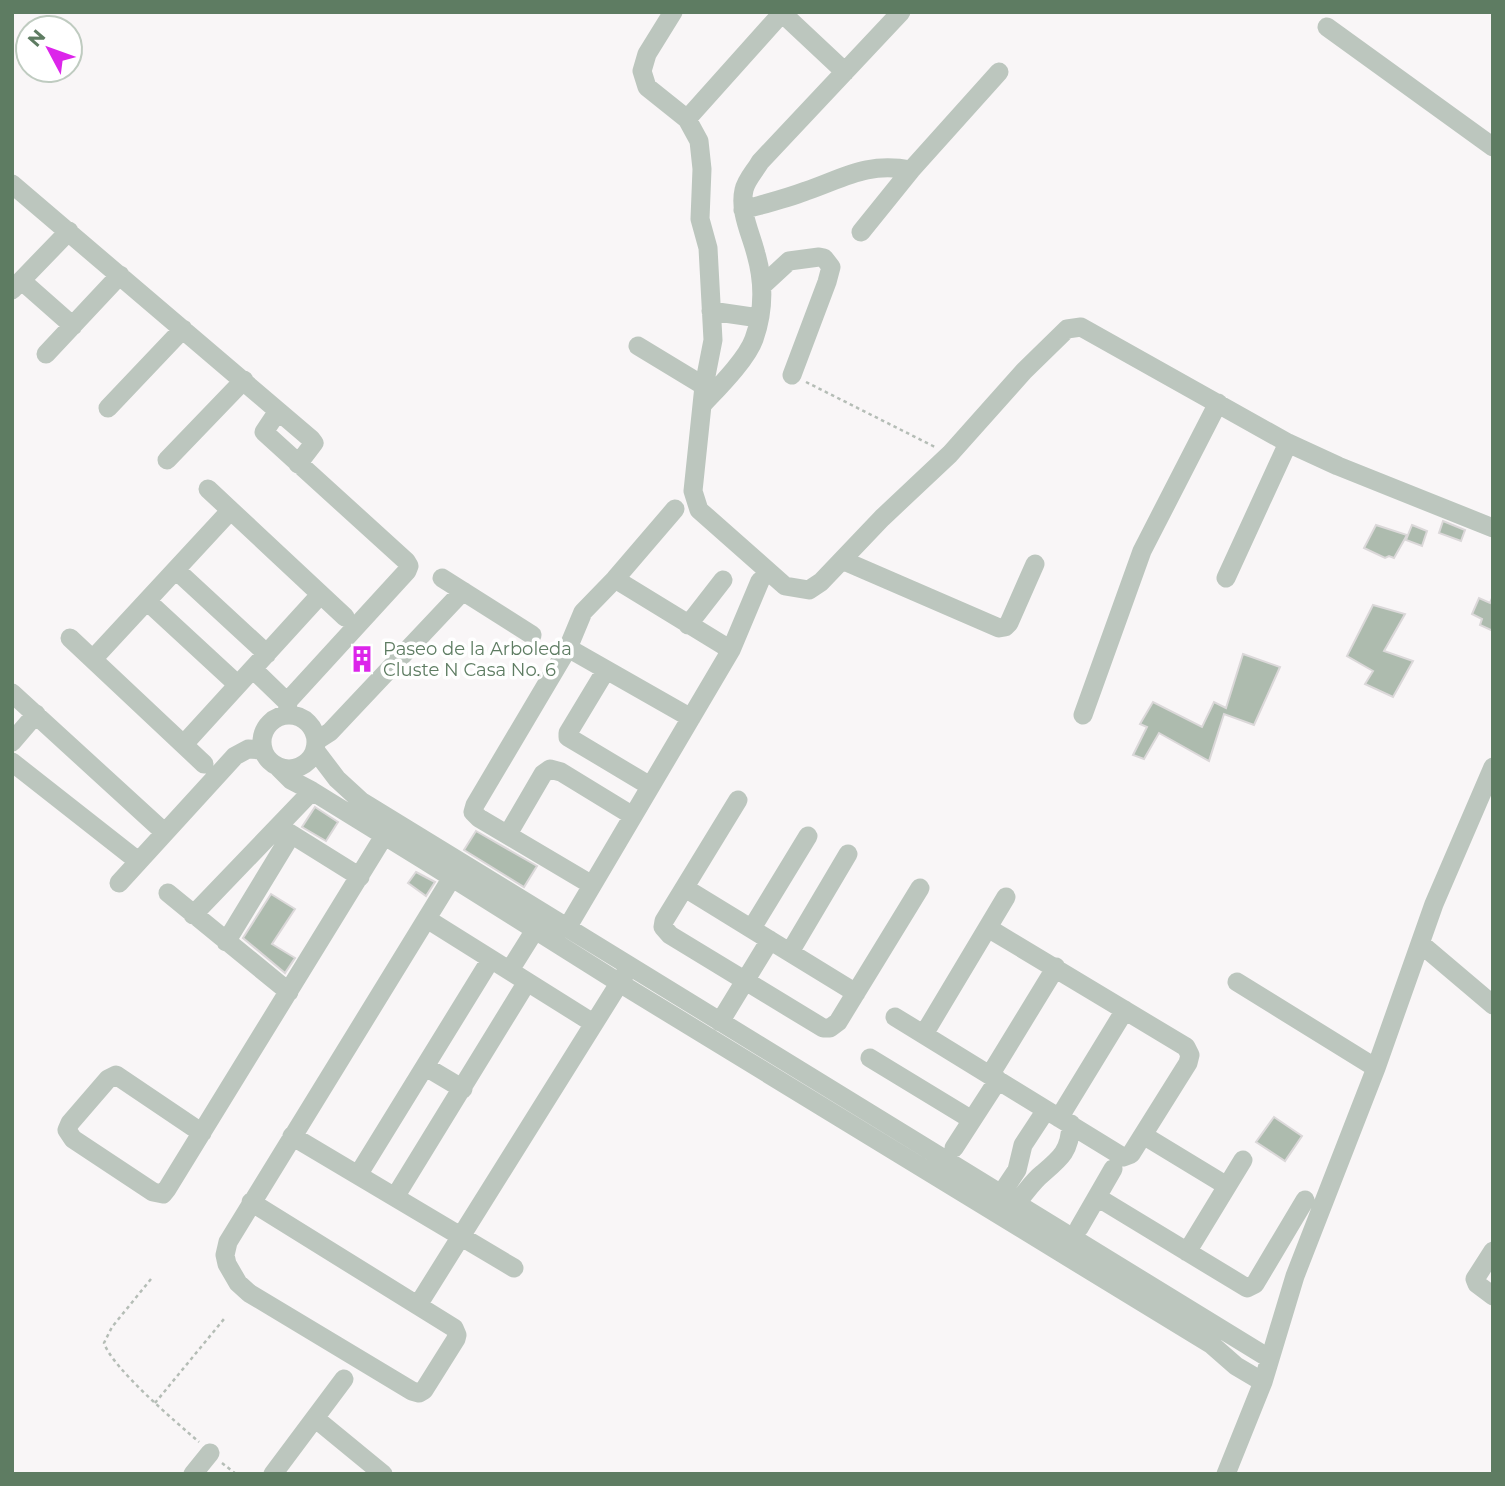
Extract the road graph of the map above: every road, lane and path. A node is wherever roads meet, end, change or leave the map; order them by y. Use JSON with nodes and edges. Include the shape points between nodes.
{"nodes":[{"id":1,"x":673,"y":12,"type":"edge"},
{"id":2,"x":782,"y":13,"type":"edge"},
{"id":3,"x":899,"y":13,"type":"edge"},
{"id":4,"x":1326,"y":27,"type":"dead end"},
{"id":5,"x":845,"y":72,"type":"junction"},
{"id":6,"x":999,"y":72,"type":"dead end"},
{"id":7,"x":687,"y":119,"type":"junction"},
{"id":8,"x":1493,"y":147,"type":"edge"},
{"id":9,"x":911,"y":170,"type":"junction"},
{"id":10,"x":12,"y":184,"type":"edge"},
{"id":11,"x":743,"y":211,"type":"junction"},
{"id":12,"x":69,"y":232,"type":"junction"},
{"id":13,"x":861,"y":232,"type":"dead end"},
{"id":14,"x":120,"y":275,"type":"junction"},
{"id":15,"x":17,"y":285,"type":"edge"},
{"id":16,"x":763,"y":285,"type":"junction"},
{"id":17,"x":711,"y":311,"type":"junction"},
{"id":18,"x":759,"y":318,"type":"junction"},
{"id":19,"x":73,"y":326,"type":"junction"},
{"id":20,"x":183,"y":329,"type":"junction"},
{"id":21,"x":638,"y":346,"type":"dead end"},
{"id":22,"x":46,"y":354,"type":"dead end"},
{"id":23,"x":792,"y":375,"type":"joint"},
{"id":24,"x":244,"y":380,"type":"junction"},
{"id":25,"x":704,"y":395,"type":"junction"},
{"id":26,"x":1218,"y":403,"type":"junction"},
{"id":27,"x":108,"y":408,"type":"dead end"},
{"id":28,"x":278,"y":411,"type":"junction"},
{"id":29,"x":1288,"y":443,"type":"junction"},
{"id":30,"x":950,"y":454,"type":"junction"},
{"id":31,"x":167,"y":460,"type":"dead end"},
{"id":32,"x":298,"y":464,"type":"junction"},
{"id":33,"x":208,"y":489,"type":"dead end"},
{"id":34,"x":675,"y":509,"type":"dead end"},
{"id":35,"x":230,"y":511,"type":"junction"},
{"id":36,"x":1493,"y":528,"type":"edge"},
{"id":37,"x":842,"y":560,"type":"junction"},
{"id":38,"x":1035,"y":564,"type":"dead end"},
{"id":39,"x":176,"y":570,"type":"junction"},
{"id":40,"x":442,"y":578,"type":"dead end"},
{"id":41,"x":1226,"y":578,"type":"dead end"},
{"id":42,"x":615,"y":579,"type":"junction"},
{"id":43,"x":723,"y":580,"type":"dead end"},
{"id":44,"x":760,"y":581,"type":"dead end"},
{"id":45,"x":463,"y":591,"type":"junction"},
{"id":46,"x":320,"y":595,"type":"junction"},
{"id":47,"x":147,"y":601,"type":"junction"},
{"id":48,"x":345,"y":617,"type":"dead end"},
{"id":49,"x":688,"y":625,"type":"junction"},
{"id":50,"x":532,"y":635,"type":"dead end"},
{"id":51,"x":70,"y":638,"type":"dead end"},
{"id":52,"x":568,"y":648,"type":"junction"},
{"id":53,"x":731,"y":650,"type":"junction"},
{"id":54,"x":267,"y":654,"type":"junction"},
{"id":55,"x":93,"y":659,"type":"junction"},
{"id":56,"x":253,"y":669,"type":"junction"},
{"id":57,"x":606,"y":670,"type":"junction"},
{"id":58,"x":238,"y":685,"type":"junction"},
{"id":59,"x":12,"y":693,"type":"edge"},
{"id":60,"x":288,"y":708,"type":"junction"},
{"id":61,"x":36,"y":714,"type":"junction"},
{"id":62,"x":1083,"y":715,"type":"dead end"},
{"id":63,"x":691,"y":718,"type":"junction"},
{"id":64,"x":12,"y":742,"type":"edge"},
{"id":65,"x":184,"y":744,"type":"junction"},
{"id":66,"x":316,"y":745,"type":"junction"},
{"id":67,"x":262,"y":750,"type":"junction"},
{"id":68,"x":12,"y":762,"type":"edge"},
{"id":69,"x":204,"y":764,"type":"dead end"},
{"id":70,"x":1493,"y":767,"type":"edge"},
{"id":71,"x":279,"y":768,"type":"junction"},
{"id":72,"x":650,"y":786,"type":"junction"},
{"id":73,"x":312,"y":790,"type":"junction"},
{"id":74,"x":738,"y":800,"type":"dead end"},
{"id":75,"x":633,"y":816,"type":"junction"},
{"id":76,"x":285,"y":831,"type":"junction"},
{"id":77,"x":164,"y":832,"type":"junction"},
{"id":78,"x":508,"y":834,"type":"junction"},
{"id":79,"x":384,"y":836,"type":"junction"},
{"id":80,"x":808,"y":836,"type":"dead end"},
{"id":81,"x":848,"y":854,"type":"dead end"},
{"id":82,"x":431,"y":855,"type":"junction"},
{"id":83,"x":138,"y":861,"type":"junction"},
{"id":84,"x":360,"y":877,"type":"junction"},
{"id":85,"x":451,"y":879,"type":"junction"},
{"id":86,"x":119,"y":883,"type":"dead end"},
{"id":87,"x":592,"y":885,"type":"junction"},
{"id":88,"x":685,"y":888,"type":"junction"},
{"id":89,"x":920,"y":888,"type":"dead end"},
{"id":90,"x":167,"y":893,"type":"dead end"},
{"id":91,"x":1006,"y":897,"type":"dead end"},
{"id":92,"x":194,"y":915,"type":"junction"},
{"id":93,"x":427,"y":919,"type":"junction"},
{"id":94,"x":538,"y":921,"type":"junction"},
{"id":95,"x":568,"y":928,"type":"junction"},
{"id":96,"x":752,"y":928,"type":"junction"},
{"id":97,"x":988,"y":928,"type":"junction"},
{"id":98,"x":770,"y":940,"type":"junction"},
{"id":99,"x":226,"y":942,"type":"junction"},
{"id":100,"x":1421,"y":944,"type":"junction"},
{"id":101,"x":790,"y":952,"type":"junction"},
{"id":102,"x":491,"y":959,"type":"junction"},
{"id":103,"x":1056,"y":967,"type":"junction"},
{"id":104,"x":510,"y":970,"type":"junction"},
{"id":105,"x":624,"y":975,"type":"junction"},
{"id":106,"x":527,"y":982,"type":"junction"},
{"id":107,"x":745,"y":982,"type":"junction"},
{"id":108,"x":1237,"y":982,"type":"dead end"},
{"id":109,"x":289,"y":992,"type":"junction"},
{"id":110,"x":856,"y":993,"type":"junction"},
{"id":111,"x":1493,"y":1005,"type":"edge"},
{"id":112,"x":1125,"y":1010,"type":"junction"},
{"id":113,"x":895,"y":1017,"type":"dead end"},
{"id":114,"x":720,"y":1022,"type":"junction"},
{"id":115,"x":593,"y":1023,"type":"junction"},
{"id":116,"x":924,"y":1034,"type":"junction"},
{"id":117,"x":870,"y":1058,"type":"dead end"},
{"id":118,"x":426,"y":1067,"type":"junction"},
{"id":119,"x":1376,"y":1068,"type":"junction"},
{"id":120,"x":994,"y":1078,"type":"junction"},
{"id":121,"x":463,"y":1089,"type":"junction"},
{"id":122,"x":1059,"y":1117,"type":"junction"},
{"id":123,"x":972,"y":1120,"type":"junction"},
{"id":124,"x":202,"y":1133,"type":"junction"},
{"id":125,"x":1143,"y":1135,"type":"junction"},
{"id":126,"x":292,"y":1136,"type":"junction"},
{"id":127,"x":954,"y":1148,"type":"dead end"},
{"id":128,"x":1244,"y":1160,"type":"dead end"},
{"id":129,"x":1114,"y":1169,"type":"dead end"},
{"id":130,"x":358,"y":1175,"type":"junction"},
{"id":131,"x":1227,"y":1186,"type":"junction"},
{"id":132,"x":395,"y":1197,"type":"junction"},
{"id":133,"x":1097,"y":1197,"type":"junction"},
{"id":134,"x":1009,"y":1199,"type":"junction"},
{"id":135,"x":1305,"y":1200,"type":"dead end"},
{"id":136,"x":251,"y":1202,"type":"junction"},
{"id":137,"x":1079,"y":1228,"type":"dead end"},
{"id":138,"x":460,"y":1238,"type":"junction"},
{"id":139,"x":1493,"y":1251,"type":"edge"},
{"id":140,"x":1187,"y":1252,"type":"junction"},
{"id":141,"x":514,"y":1268,"type":"dead end"},
{"id":142,"x":150,"y":1279,"type":"dead end"},
{"id":143,"x":1493,"y":1296,"type":"edge"},
{"id":144,"x":418,"y":1306,"type":"junction"},
{"id":145,"x":224,"y":1319,"type":"dead end"},
{"id":146,"x":1270,"y":1359,"type":"junction"},
{"id":147,"x":344,"y":1379,"type":"dead end"},
{"id":148,"x":1263,"y":1382,"type":"junction"},
{"id":149,"x":155,"y":1403,"type":"junction"},
{"id":150,"x":316,"y":1419,"type":"junction"},
{"id":151,"x":210,"y":1453,"type":"junction"},
{"id":152,"x":193,"y":1474,"type":"edge"},
{"id":153,"x":236,"y":1474,"type":"edge"},
{"id":154,"x":273,"y":1474,"type":"edge"},
{"id":155,"x":383,"y":1474,"type":"edge"},
{"id":156,"x":1226,"y":1474,"type":"edge"}],
"edges":[{"from":1,"to":7,"type":"street","via":[[642,71],[647,87]]},
{"from":2,"to":5,"type":"street"},
{"from":2,"to":7,"type":"street"},
{"from":3,"to":5,"type":"street"},
{"from":4,"to":8,"type":"street"},
{"from":5,"to":11,"type":"street","via":[[760,162],[743,192]]},
{"from":6,"to":9,"type":"street"},
{"from":7,"to":17,"type":"street","via":[[699,141],[700,219],[708,248]]},
{"from":9,"to":11,"type":"street","via":[[888,166],[862,170]]},
{"from":9,"to":13,"type":"street"},
{"from":10,"to":12,"type":"street"},
{"from":11,"to":16,"type":"street"},
{"from":12,"to":14,"type":"street"},
{"from":12,"to":15,"type":"street"},
{"from":14,"to":19,"type":"street"},
{"from":14,"to":20,"type":"street"},
{"from":15,"to":19,"type":"street"},
{"from":16,"to":18,"type":"street"},
{"from":16,"to":23,"type":"street","via":[[789,261],[819,257],[831,267]]},
{"from":17,"to":18,"type":"street"},
{"from":17,"to":25,"type":"street","via":[[713,341]]},
{"from":18,"to":25,"type":"street","via":[[753,342],[730,374]]},
{"from":19,"to":22,"type":"street"},
{"from":20,"to":24,"type":"street"},
{"from":20,"to":27,"type":"street"},
{"from":21,"to":25,"type":"street"},
{"from":23,"to":30,"type":"path"},
{"from":24,"to":28,"type":"street"},
{"from":24,"to":31,"type":"street"},
{"from":25,"to":37,"type":"street","via":[[693,491],[699,510],[785,586],[809,590]]},
{"from":26,"to":29,"type":"street"},
{"from":26,"to":30,"type":"street","via":[[1074,327],[1024,371]]},
{"from":26,"to":62,"type":"street","via":[[1142,551]]},
{"from":28,"to":32,"type":"street","via":[[264,432]]},
{"from":28,"to":32,"type":"street","via":[[314,443]]},
{"from":29,"to":36,"type":"street"},
{"from":29,"to":41,"type":"street"},
{"from":30,"to":37,"type":"street"},
{"from":32,"to":60,"type":"street","via":[[409,566]]},
{"from":33,"to":35,"type":"street"},
{"from":34,"to":42,"type":"street"},
{"from":35,"to":39,"type":"street"},
{"from":35,"to":46,"type":"street"},
{"from":37,"to":38,"type":"street","via":[[999,628],[1009,623]]},
{"from":39,"to":47,"type":"street"},
{"from":39,"to":54,"type":"street"},
{"from":40,"to":45,"type":"street"},
{"from":42,"to":49,"type":"street"},
{"from":42,"to":52,"type":"street","via":[[583,612]]},
{"from":43,"to":49,"type":"street"},
{"from":44,"to":53,"type":"street"},
{"from":45,"to":50,"type":"street"},
{"from":45,"to":66,"type":"street"},
{"from":46,"to":48,"type":"street"},
{"from":46,"to":54,"type":"street"},
{"from":47,"to":55,"type":"street"},
{"from":47,"to":58,"type":"street"},
{"from":49,"to":53,"type":"street"},
{"from":51,"to":55,"type":"street"},
{"from":52,"to":57,"type":"street"},
{"from":52,"to":78,"type":"street","via":[[475,805],[473,812],[479,818]]},
{"from":53,"to":63,"type":"street"},
{"from":54,"to":56,"type":"street"},
{"from":55,"to":65,"type":"street"},
{"from":56,"to":58,"type":"street"},
{"from":56,"to":60,"type":"street"},
{"from":57,"to":63,"type":"street"},
{"from":57,"to":72,"type":"street","via":[[568,737]]},
{"from":58,"to":65,"type":"street"},
{"from":59,"to":61,"type":"street"},
{"from":60,"to":66,"type":"street","via":[[315,733]]},
{"from":60,"to":67,"type":"street","via":[[267,726]]},
{"from":61,"to":64,"type":"street"},
{"from":61,"to":77,"type":"street"},
{"from":63,"to":72,"type":"street"},
{"from":65,"to":69,"type":"street"},
{"from":66,"to":71,"type":"street","via":[[311,758],[297,769]]},
{"from":66,"to":82,"type":"street","via":[[353,796]]},
{"from":67,"to":71,"type":"street"},
{"from":67,"to":77,"type":"street","via":[[248,749],[235,756]]},
{"from":68,"to":83,"type":"street"},
{"from":70,"to":100,"type":"street"},
{"from":71,"to":73,"type":"street"},
{"from":72,"to":75,"type":"street"},
{"from":73,"to":76,"type":"street"},
{"from":73,"to":79,"type":"street"},
{"from":74,"to":88,"type":"street"},
{"from":75,"to":78,"type":"street","via":[[550,769]]},
{"from":75,"to":87,"type":"street"},
{"from":76,"to":84,"type":"street"},
{"from":76,"to":92,"type":"street"},
{"from":76,"to":99,"type":"street"},
{"from":77,"to":83,"type":"street"},
{"from":78,"to":87,"type":"street"},
{"from":79,"to":82,"type":"street"},
{"from":79,"to":84,"type":"street"},
{"from":80,"to":96,"type":"street"},
{"from":81,"to":101,"type":"street"},
{"from":82,"to":85,"type":"street"},
{"from":82,"to":94,"type":"street"},
{"from":83,"to":86,"type":"street"},
{"from":84,"to":109,"type":"street"},
{"from":85,"to":93,"type":"street"},
{"from":85,"to":94,"type":"street"},
{"from":87,"to":95,"type":"street"},
{"from":88,"to":96,"type":"street"},
{"from":88,"to":107,"type":"street","via":[[663,923],[664,930]]},
{"from":89,"to":110,"type":"street"},
{"from":90,"to":92,"type":"street"},
{"from":91,"to":97,"type":"street"},
{"from":92,"to":99,"type":"street"},
{"from":93,"to":102,"type":"street"},
{"from":93,"to":126,"type":"street"},
{"from":94,"to":95,"type":"street"},
{"from":94,"to":104,"type":"street"},
{"from":94,"to":105,"type":"street"},
{"from":95,"to":105,"type":"street"},
{"from":96,"to":98,"type":"street"},
{"from":97,"to":103,"type":"street"},
{"from":97,"to":116,"type":"street"},
{"from":98,"to":101,"type":"street"},
{"from":98,"to":107,"type":"street"},
{"from":99,"to":109,"type":"street"},
{"from":100,"to":111,"type":"street"},
{"from":100,"to":119,"type":"street"},
{"from":101,"to":110,"type":"street"},
{"from":102,"to":104,"type":"street"},
{"from":102,"to":118,"type":"street"},
{"from":103,"to":112,"type":"street"},
{"from":103,"to":120,"type":"street"},
{"from":104,"to":106,"type":"street"},
{"from":105,"to":114,"type":"street"},
{"from":105,"to":115,"type":"street"},
{"from":105,"to":148,"type":"street","via":[[1201,1338]]},
{"from":106,"to":115,"type":"street"},
{"from":106,"to":121,"type":"street"},
{"from":107,"to":110,"type":"street","via":[[827,1029],[838,1022]]},
{"from":107,"to":114,"type":"street"},
{"from":108,"to":119,"type":"street"},
{"from":109,"to":124,"type":"street"},
{"from":112,"to":122,"type":"street"},
{"from":112,"to":125,"type":"street","via":[[1186,1047],[1190,1055]]},
{"from":113,"to":116,"type":"street"},
{"from":114,"to":134,"type":"street"},
{"from":115,"to":138,"type":"street"},
{"from":116,"to":120,"type":"street"},
{"from":117,"to":123,"type":"street"},
{"from":118,"to":121,"type":"street"},
{"from":118,"to":130,"type":"street"},
{"from":119,"to":146,"type":"street","via":[[1295,1276]]},
{"from":120,"to":122,"type":"street"},
{"from":120,"to":123,"type":"street"},
{"from":121,"to":132,"type":"street"},
{"from":122,"to":125,"type":"street","via":[[1123,1157],[1131,1154]]},
{"from":122,"to":134,"type":"street","via":[[1023,1145]]},
{"from":122,"to":134,"type":"street","via":[[1070,1142],[1059,1160]]},
{"from":123,"to":127,"type":"street"},
{"from":124,"to":124,"type":"street","via":[[116,1075],[67,1130],[73,1139],[158,1195],[167,1189]]},
{"from":125,"to":131,"type":"street"},
{"from":126,"to":130,"type":"street"},
{"from":126,"to":136,"type":"street"},
{"from":128,"to":131,"type":"street"},
{"from":129,"to":133,"type":"street"},
{"from":130,"to":132,"type":"street"},
{"from":131,"to":140,"type":"street"},
{"from":132,"to":138,"type":"street"},
{"from":133,"to":137,"type":"street"},
{"from":133,"to":140,"type":"street"},
{"from":134,"to":146,"type":"street"},
{"from":135,"to":140,"type":"street","via":[[1251,1287],[1243,1287]]},
{"from":136,"to":144,"type":"street"},
{"from":136,"to":144,"type":"street","via":[[225,1249],[227,1264],[242,1288],[419,1393],[457,1335],[452,1325]]},
{"from":138,"to":141,"type":"street"},
{"from":138,"to":144,"type":"street"},
{"from":139,"to":143,"type":"street","via":[[1475,1279]]},
{"from":142,"to":149,"type":"path","via":[[104,1343]]},
{"from":145,"to":149,"type":"path"},
{"from":146,"to":148,"type":"street"},
{"from":147,"to":150,"type":"street"},
{"from":148,"to":156,"type":"street"},
{"from":149,"to":151,"type":"path"},
{"from":150,"to":154,"type":"street"},
{"from":150,"to":155,"type":"street"},
{"from":151,"to":152,"type":"street"},
{"from":151,"to":153,"type":"path"}]}
